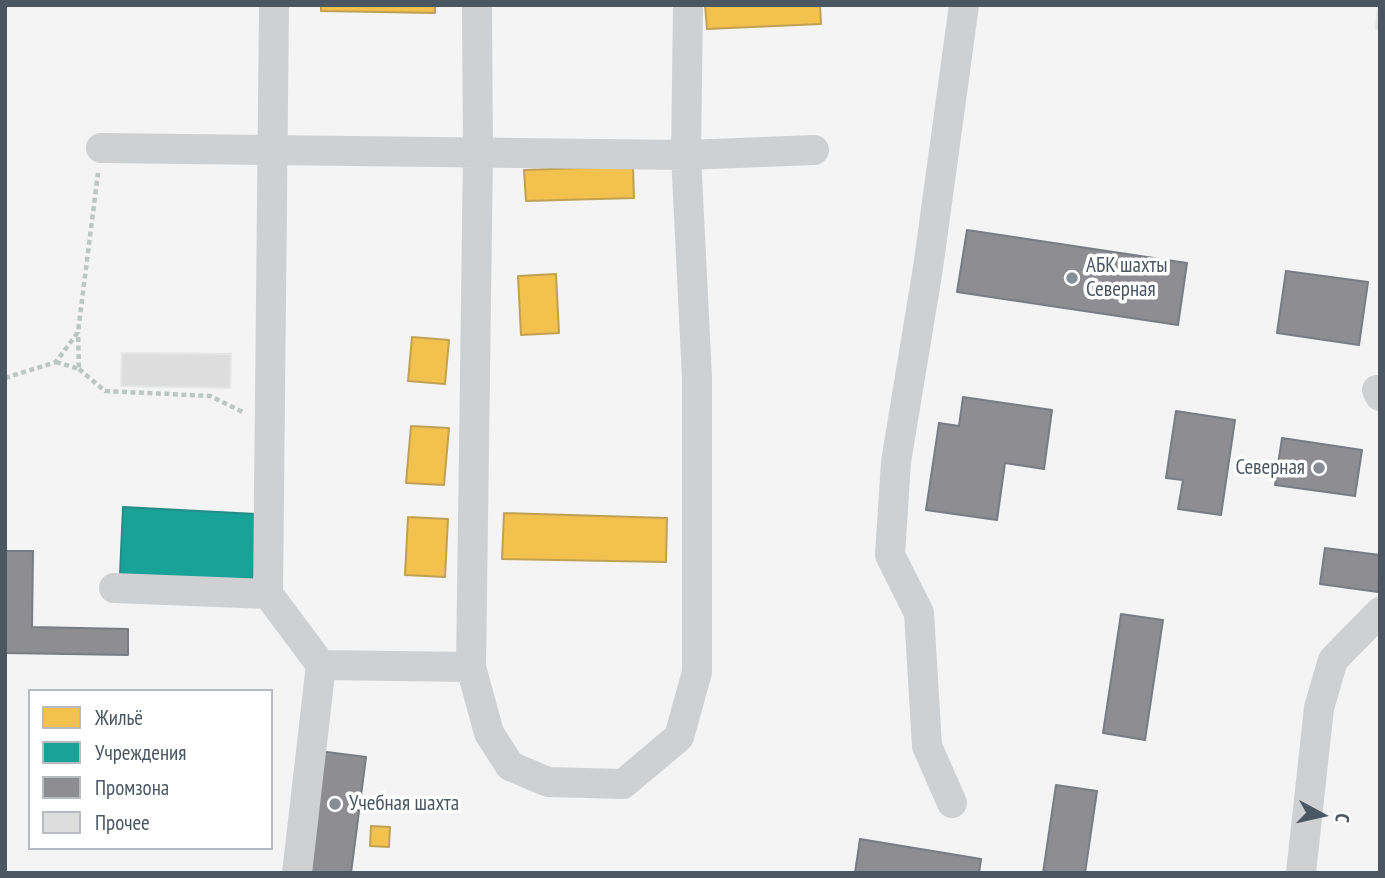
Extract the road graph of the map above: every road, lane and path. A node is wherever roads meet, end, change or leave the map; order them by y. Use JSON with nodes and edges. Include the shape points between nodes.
{"nodes":[{"id":1,"x":274,"y":5,"type":"edge"},
{"id":2,"x":477,"y":5,"type":"edge"},
{"id":3,"x":688,"y":5,"type":"edge"},
{"id":4,"x":964,"y":5,"type":"edge"},
{"id":5,"x":101,"y":148,"type":"joint"},
{"id":6,"x":273,"y":149,"type":"junction"},
{"id":7,"x":814,"y":150,"type":"dead end"},
{"id":8,"x":478,"y":154,"type":"junction"},
{"id":9,"x":686,"y":155,"type":"junction"},
{"id":10,"x":78,"y":332,"type":"junction"},
{"id":11,"x":56,"y":362,"type":"junction"},
{"id":12,"x":79,"y":369,"type":"junction"},
{"id":13,"x":5,"y":378,"type":"edge"},
{"id":14,"x":270,"y":425,"type":"junction"},
{"id":15,"x":114,"y":588,"type":"dead end"},
{"id":16,"x":268,"y":594,"type":"junction"},
{"id":17,"x":1380,"y":612,"type":"edge"},
{"id":18,"x":321,"y":665,"type":"junction"},
{"id":19,"x":471,"y":667,"type":"junction"},
{"id":20,"x":952,"y":803,"type":"dead end"},
{"id":21,"x":297,"y":873,"type":"edge"},
{"id":22,"x":1301,"y":873,"type":"edge"}],
"edges":[{"from":1,"to":6,"type":"street"},
{"from":2,"to":8,"type":"street"},
{"from":3,"to":9,"type":"street"},
{"from":4,"to":20,"type":"street","via":[[896,462],[890,555],[919,613],[927,746]]},
{"from":5,"to":6,"type":"street"},
{"from":5,"to":10,"type":"path"},
{"from":6,"to":8,"type":"street"},
{"from":6,"to":14,"type":"street"},
{"from":7,"to":9,"type":"street"},
{"from":8,"to":9,"type":"street"},
{"from":8,"to":19,"type":"street"},
{"from":9,"to":19,"type":"street","via":[[697,378],[697,672],[678,737],[623,784],[548,782],[510,765],[489,733]]},
{"from":10,"to":11,"type":"path"},
{"from":10,"to":12,"type":"path"},
{"from":11,"to":12,"type":"path"},
{"from":11,"to":13,"type":"path"},
{"from":12,"to":14,"type":"path","via":[[106,391],[210,396]]},
{"from":14,"to":16,"type":"street"},
{"from":15,"to":16,"type":"street"},
{"from":16,"to":18,"type":"street"},
{"from":17,"to":22,"type":"street","via":[[1333,660],[1319,708]]},
{"from":18,"to":19,"type":"street"},
{"from":18,"to":21,"type":"street"}]}
